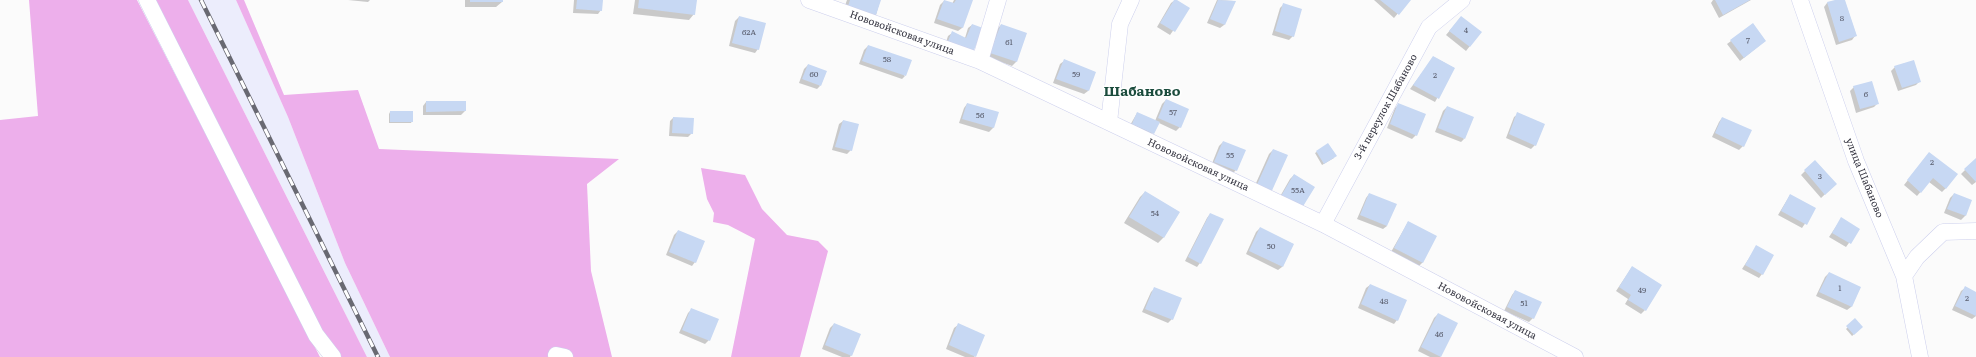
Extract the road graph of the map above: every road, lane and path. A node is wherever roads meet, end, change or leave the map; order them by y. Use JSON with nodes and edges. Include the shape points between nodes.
{"nodes":[{"id":1,"x":147,"y":0,"type":"edge"},
{"id":2,"x":809,"y":0,"type":"edge"},
{"id":3,"x":998,"y":0,"type":"edge"},
{"id":4,"x":1130,"y":0,"type":"edge"},
{"id":5,"x":1462,"y":0,"type":"edge"},
{"id":6,"x":1800,"y":0,"type":"edge"},
{"id":7,"x":980,"y":61,"type":"junction"},
{"id":8,"x":1108,"y":122,"type":"junction"},
{"id":9,"x":1322,"y":224,"type":"junction"},
{"id":10,"x":1976,"y":231,"type":"edge"},
{"id":11,"x":1904,"y":276,"type":"junction"},
{"id":12,"x":333,"y":357,"type":"edge"},
{"id":13,"x":1575,"y":357,"type":"edge"},
{"id":14,"x":1920,"y":357,"type":"edge"}],
"edges":[{"from":1,"to":12,"type":"street","via":[[316,335]]},
{"from":2,"to":7,"type":"street","name":"Нововойсковая улица"},
{"from":3,"to":7,"type":"street"},
{"from":4,"to":8,"type":"street","via":[[1120,24]]},
{"from":5,"to":9,"type":"street","name":"3-й переулок Шабаново","via":[[1430,27]]},
{"from":6,"to":11,"type":"street","name":"улица Шабаново","via":[[1856,161]]},
{"from":7,"to":8,"type":"street","name":"Нововойсковая улица"},
{"from":8,"to":9,"type":"street","name":"Нововойсковая улица"},
{"from":9,"to":13,"type":"street","name":"Нововойсковая улица"},
{"from":10,"to":11,"type":"street","via":[[1943,232],[1917,257]]},
{"from":11,"to":14,"type":"street","name":"улица Шабаново"}]}
